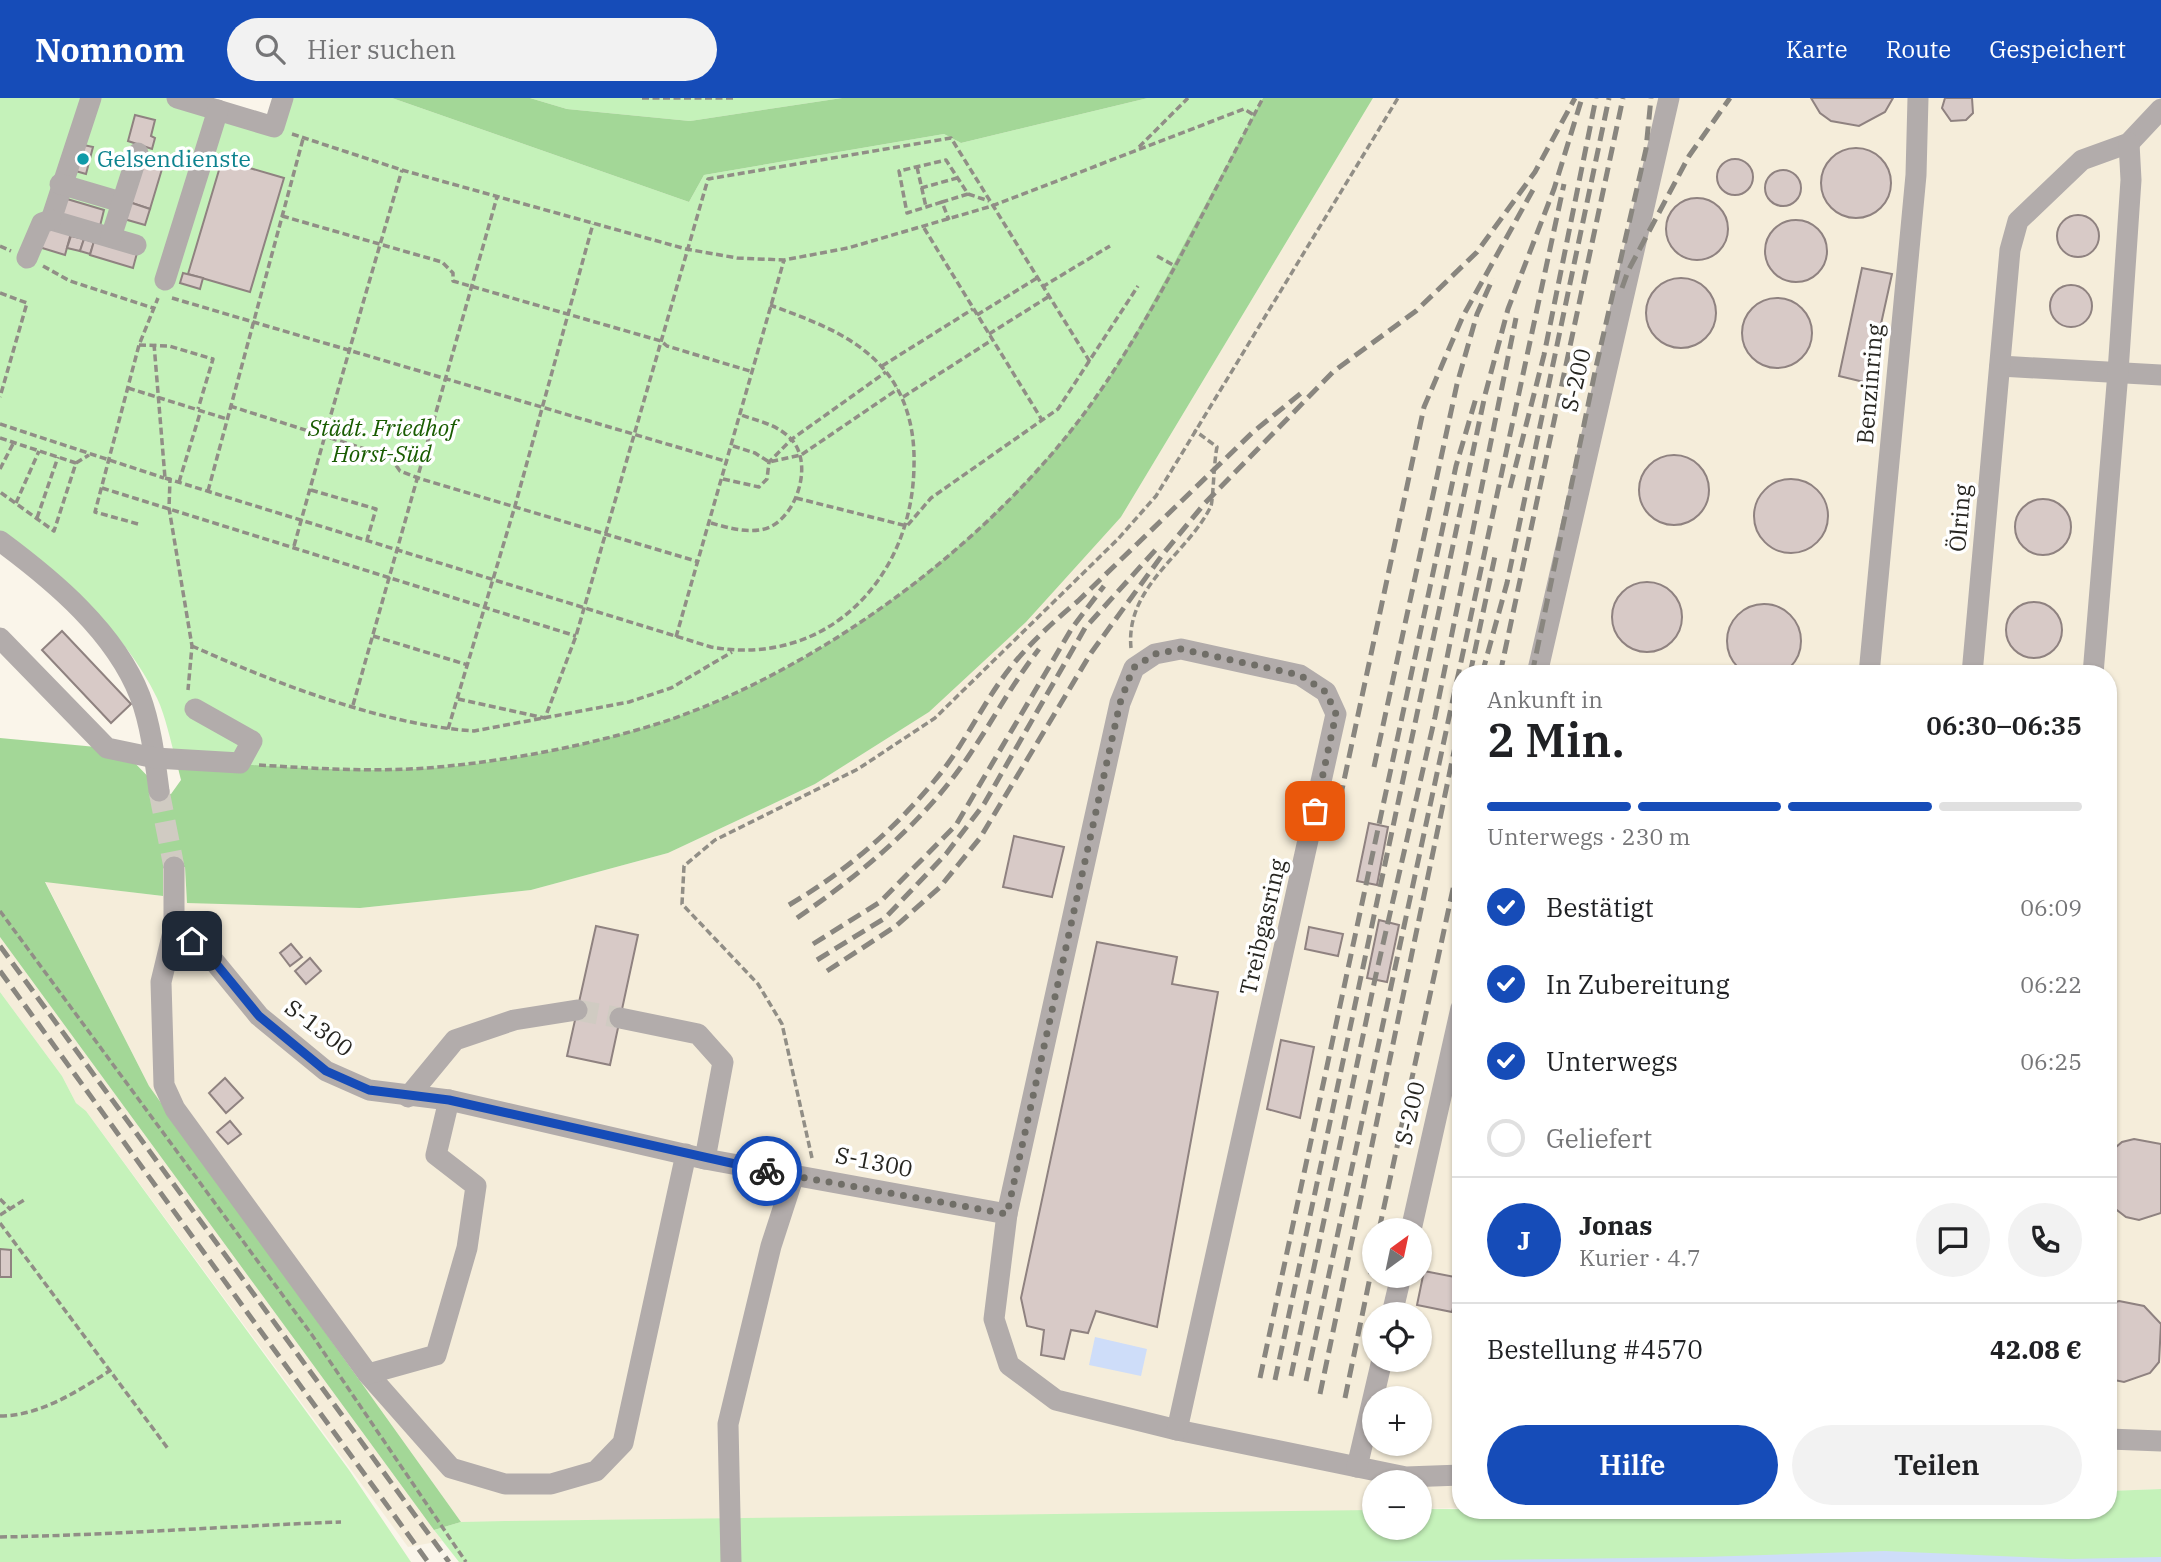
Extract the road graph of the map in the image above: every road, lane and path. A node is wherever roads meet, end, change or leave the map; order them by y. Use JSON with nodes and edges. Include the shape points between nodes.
{"nodes":[{"id":1,"x":91,"y":98,"type":"edge"},
{"id":2,"x":177,"y":98,"type":"edge"},
{"id":3,"x":283,"y":98,"type":"edge"},
{"id":4,"x":642,"y":98,"type":"edge"},
{"id":5,"x":736,"y":98,"type":"edge"},
{"id":6,"x":1188,"y":98,"type":"edge"},
{"id":7,"x":1263,"y":98,"type":"edge"},
{"id":8,"x":1398,"y":98,"type":"edge"},
{"id":9,"x":1669,"y":98,"type":"edge"},
{"id":10,"x":1918,"y":98,"type":"edge"},
{"id":11,"x":2161,"y":109,"type":"edge"},
{"id":12,"x":218,"y":110,"type":"junction"},
{"id":13,"x":1254,"y":115,"type":"junction"},
{"id":14,"x":274,"y":127,"type":"junction"},
{"id":15,"x":303,"y":139,"type":"junction"},
{"id":16,"x":2130,"y":144,"type":"junction"},
{"id":17,"x":1138,"y":149,"type":"junction"},
{"id":18,"x":138,"y":153,"type":"dead end"},
{"id":19,"x":917,"y":167,"type":"junction"},
{"id":20,"x":402,"y":170,"type":"junction"},
{"id":21,"x":957,"y":178,"type":"junction"},
{"id":22,"x":60,"y":184,"type":"junction"},
{"id":23,"x":921,"y":188,"type":"junction"},
{"id":24,"x":968,"y":194,"type":"junction"},
{"id":25,"x":497,"y":197,"type":"junction"},
{"id":26,"x":121,"y":202,"type":"junction"},
{"id":27,"x":942,"y":202,"type":"junction"},
{"id":28,"x":991,"y":203,"type":"junction"},
{"id":29,"x":926,"y":207,"type":"junction"},
{"id":30,"x":282,"y":216,"type":"junction"},
{"id":31,"x":51,"y":220,"type":"junction"},
{"id":32,"x":949,"y":220,"type":"junction"},
{"id":33,"x":593,"y":224,"type":"junction"},
{"id":34,"x":923,"y":228,"type":"junction"},
{"id":35,"x":111,"y":237,"type":"junction"},
{"id":36,"x":136,"y":245,"type":"dead end"},
{"id":37,"x":380,"y":245,"type":"junction"},
{"id":38,"x":0,"y":246,"type":"edge"},
{"id":39,"x":1110,"y":246,"type":"dead end"},
{"id":40,"x":686,"y":248,"type":"junction"},
{"id":41,"x":1157,"y":256,"type":"dead end"},
{"id":42,"x":27,"y":258,"type":"junction"},
{"id":43,"x":784,"y":260,"type":"junction"},
{"id":44,"x":1173,"y":265,"type":"junction"},
{"id":45,"x":1037,"y":278,"type":"junction"},
{"id":46,"x":165,"y":280,"type":"dead end"},
{"id":47,"x":1138,"y":286,"type":"dead end"},
{"id":48,"x":1042,"y":287,"type":"junction"},
{"id":49,"x":472,"y":288,"type":"junction"},
{"id":50,"x":0,"y":293,"type":"edge"},
{"id":51,"x":1048,"y":297,"type":"junction"},
{"id":52,"x":770,"y":305,"type":"junction"},
{"id":53,"x":153,"y":308,"type":"junction"},
{"id":54,"x":973,"y":309,"type":"junction"},
{"id":55,"x":977,"y":315,"type":"junction"},
{"id":56,"x":567,"y":317,"type":"junction"},
{"id":57,"x":254,"y":322,"type":"junction"},
{"id":58,"x":989,"y":334,"type":"junction"},
{"id":59,"x":992,"y":340,"type":"junction"},
{"id":60,"x":661,"y":341,"type":"junction"},
{"id":61,"x":154,"y":344,"type":"junction"},
{"id":62,"x":139,"y":345,"type":"junction"},
{"id":63,"x":348,"y":350,"type":"junction"},
{"id":64,"x":1090,"y":362,"type":"junction"},
{"id":65,"x":882,"y":366,"type":"junction"},
{"id":66,"x":2000,"y":366,"type":"junction"},
{"id":67,"x":753,"y":372,"type":"junction"},
{"id":68,"x":886,"y":372,"type":"junction"},
{"id":69,"x":2118,"y":372,"type":"junction"},
{"id":70,"x":2161,"y":375,"type":"edge"},
{"id":71,"x":446,"y":380,"type":"junction"},
{"id":72,"x":128,"y":388,"type":"junction"},
{"id":73,"x":898,"y":389,"type":"junction"},
{"id":74,"x":0,"y":397,"type":"edge"},
{"id":75,"x":159,"y":397,"type":"junction"},
{"id":76,"x":903,"y":397,"type":"junction"},
{"id":77,"x":230,"y":406,"type":"junction"},
{"id":78,"x":540,"y":408,"type":"junction"},
{"id":79,"x":199,"y":410,"type":"junction"},
{"id":80,"x":741,"y":415,"type":"junction"},
{"id":81,"x":227,"y":419,"type":"junction"},
{"id":82,"x":1042,"y":420,"type":"junction"},
{"id":83,"x":0,"y":424,"type":"edge"},
{"id":84,"x":1194,"y":430,"type":"junction"},
{"id":85,"x":633,"y":435,"type":"junction"},
{"id":86,"x":327,"y":437,"type":"junction"},
{"id":87,"x":0,"y":438,"type":"edge"},
{"id":88,"x":792,"y":439,"type":"junction"},
{"id":89,"x":14,"y":442,"type":"junction"},
{"id":90,"x":733,"y":446,"type":"junction"},
{"id":91,"x":39,"y":451,"type":"junction"},
{"id":92,"x":89,"y":454,"type":"junction"},
{"id":93,"x":800,"y":455,"type":"junction"},
{"id":94,"x":58,"y":457,"type":"junction"},
{"id":95,"x":110,"y":461,"type":"junction"},
{"id":96,"x":728,"y":462,"type":"junction"},
{"id":97,"x":76,"y":463,"type":"junction"},
{"id":98,"x":769,"y":463,"type":"junction"},
{"id":99,"x":0,"y":469,"type":"edge"},
{"id":100,"x":418,"y":478,"type":"junction"},
{"id":101,"x":167,"y":479,"type":"junction"},
{"id":102,"x":723,"y":479,"type":"junction"},
{"id":103,"x":179,"y":482,"type":"junction"},
{"id":104,"x":103,"y":488,"type":"junction"},
{"id":105,"x":311,"y":489,"type":"junction"},
{"id":106,"x":208,"y":491,"type":"junction"},
{"id":107,"x":0,"y":492,"type":"edge"},
{"id":108,"x":796,"y":498,"type":"junction"},
{"id":109,"x":16,"y":503,"type":"junction"},
{"id":110,"x":515,"y":506,"type":"junction"},
{"id":111,"x":169,"y":508,"type":"junction"},
{"id":112,"x":37,"y":519,"type":"junction"},
{"id":113,"x":302,"y":519,"type":"junction"},
{"id":114,"x":711,"y":523,"type":"junction"},
{"id":115,"x":138,"y":524,"type":"dead end"},
{"id":116,"x":907,"y":526,"type":"junction"},
{"id":117,"x":606,"y":534,"type":"junction"},
{"id":118,"x":367,"y":540,"type":"junction"},
{"id":119,"x":0,"y":541,"type":"edge"},
{"id":120,"x":295,"y":546,"type":"junction"},
{"id":121,"x":398,"y":548,"type":"junction"},
{"id":122,"x":699,"y":562,"type":"junction"},
{"id":123,"x":388,"y":578,"type":"junction"},
{"id":124,"x":492,"y":579,"type":"junction"},
{"id":125,"x":485,"y":607,"type":"junction"},
{"id":126,"x":583,"y":609,"type":"junction"},
{"id":127,"x":373,"y":636,"type":"junction"},
{"id":128,"x":576,"y":636,"type":"junction"},
{"id":129,"x":676,"y":637,"type":"junction"},
{"id":130,"x":0,"y":638,"type":"edge"},
{"id":131,"x":192,"y":646,"type":"junction"},
{"id":132,"x":733,"y":651,"type":"junction"},
{"id":133,"x":468,"y":665,"type":"junction"},
{"id":134,"x":1539,"y":665,"type":"edge"},
{"id":135,"x":1869,"y":665,"type":"edge"},
{"id":136,"x":1973,"y":665,"type":"edge"},
{"id":137,"x":2094,"y":665,"type":"edge"},
{"id":138,"x":1133,"y":668,"type":"junction"},
{"id":139,"x":458,"y":699,"type":"junction"},
{"id":140,"x":353,"y":705,"type":"junction"},
{"id":141,"x":195,"y":709,"type":"joint"},
{"id":142,"x":545,"y":718,"type":"junction"},
{"id":143,"x":448,"y":729,"type":"junction"},
{"id":144,"x":155,"y":758,"type":"junction"},
{"id":145,"x":240,"y":764,"type":"junction"},
{"id":146,"x":159,"y":791,"type":"tunnel mouth"},
{"id":147,"x":174,"y":867,"type":"tunnel mouth"},
{"id":148,"x":0,"y":911,"type":"edge"},
{"id":149,"x":174,"y":928,"type":"junction"},
{"id":150,"x":577,"y":1010,"type":"tunnel mouth"},
{"id":151,"x":621,"y":1018,"type":"tunnel mouth"},
{"id":152,"x":1452,"y":1047,"type":"edge"},
{"id":153,"x":408,"y":1097,"type":"junction"},
{"id":154,"x":449,"y":1100,"type":"junction"},
{"id":155,"x":696,"y":1156,"type":"junction"},
{"id":156,"x":794,"y":1175,"type":"junction"},
{"id":157,"x":816,"y":1177,"type":"junction"},
{"id":158,"x":0,"y":1199,"type":"edge"},
{"id":159,"x":24,"y":1200,"type":"dead end"},
{"id":160,"x":11,"y":1211,"type":"junction"},
{"id":161,"x":1007,"y":1214,"type":"junction"},
{"id":162,"x":0,"y":1215,"type":"edge"},
{"id":163,"x":1414,"y":1218,"type":"edge"},
{"id":164,"x":0,"y":1223,"type":"edge"},
{"id":165,"x":111,"y":1370,"type":"junction"},
{"id":166,"x":1379,"y":1372,"type":"edge"},
{"id":167,"x":368,"y":1374,"type":"junction"},
{"id":168,"x":0,"y":1416,"type":"edge"},
{"id":169,"x":1177,"y":1430,"type":"junction"},
{"id":170,"x":2117,"y":1438,"type":"edge"},
{"id":171,"x":2161,"y":1441,"type":"edge"},
{"id":172,"x":169,"y":1450,"type":"dead end"},
{"id":173,"x":1357,"y":1467,"type":"junction"},
{"id":174,"x":1452,"y":1475,"type":"edge"},
{"id":175,"x":341,"y":1522,"type":"dead end"},
{"id":176,"x":0,"y":1537,"type":"edge"},
{"id":177,"x":466,"y":1562,"type":"edge"},
{"id":178,"x":731,"y":1562,"type":"edge"}],
"edges":[{"from":1,"to":22,"type":"street"},
{"from":2,"to":12,"type":"street"},
{"from":3,"to":14,"type":"street"},
{"from":4,"to":5,"type":"path"},
{"from":6,"to":17,"type":"path"},
{"from":7,"to":13,"type":"path"},
{"from":8,"to":84,"type":"path"},
{"from":9,"to":134,"type":"street","name":"S-200"},
{"from":10,"to":135,"type":"street","name":"Benzinring","via":[[1916,176]]},
{"from":11,"to":16,"type":"street"},
{"from":12,"to":14,"type":"street"},
{"from":12,"to":46,"type":"street"},
{"from":13,"to":17,"type":"path","via":[[1244,109]]},
{"from":13,"to":44,"type":"path"},
{"from":14,"to":15,"type":"path"},
{"from":15,"to":20,"type":"path"},
{"from":15,"to":30,"type":"path"},
{"from":16,"to":66,"type":"street","name":"Ölring","via":[[2082,160],[2018,221],[2010,250]]},
{"from":16,"to":69,"type":"street"},
{"from":17,"to":28,"type":"path"},
{"from":18,"to":26,"type":"street"},
{"from":19,"to":21,"type":"path","via":[[946,160]]},
{"from":19,"to":23,"type":"path"},
{"from":19,"to":29,"type":"path","via":[[899,170],[907,213]]},
{"from":20,"to":25,"type":"path"},
{"from":20,"to":37,"type":"path"},
{"from":21,"to":23,"type":"path"},
{"from":21,"to":24,"type":"path"},
{"from":22,"to":26,"type":"street"},
{"from":22,"to":31,"type":"street"},
{"from":23,"to":29,"type":"path"},
{"from":24,"to":27,"type":"path"},
{"from":24,"to":28,"type":"path"},
{"from":25,"to":33,"type":"path"},
{"from":25,"to":49,"type":"path"},
{"from":26,"to":35,"type":"street"},
{"from":27,"to":29,"type":"path"},
{"from":27,"to":32,"type":"path"},
{"from":28,"to":32,"type":"path"},
{"from":28,"to":40,"type":"path","via":[[951,138],[708,179]]},
{"from":28,"to":45,"type":"path"},
{"from":30,"to":37,"type":"path"},
{"from":30,"to":57,"type":"path"},
{"from":31,"to":35,"type":"street"},
{"from":31,"to":42,"type":"street","via":[[42,223]]},
{"from":32,"to":34,"type":"path"},
{"from":33,"to":40,"type":"path"},
{"from":33,"to":56,"type":"path"},
{"from":34,"to":43,"type":"path"},
{"from":34,"to":54,"type":"path"},
{"from":35,"to":36,"type":"street"},
{"from":37,"to":49,"type":"path","via":[[442,262],[453,273],[453,281]]},
{"from":37,"to":63,"type":"path"},
{"from":38,"to":42,"type":"path"},
{"from":39,"to":48,"type":"path"},
{"from":40,"to":43,"type":"path","via":[[737,258]]},
{"from":40,"to":60,"type":"path"},
{"from":41,"to":44,"type":"path"},
{"from":42,"to":53,"type":"path","via":[[70,281]]},
{"from":43,"to":52,"type":"path"},
{"from":44,"to":145,"type":"path","via":[[1091,403],[993,517],[877,610],[737,692],[671,719],[599,738],[449,766],[373,770]]},
{"from":45,"to":48,"type":"path"},
{"from":45,"to":55,"type":"path"},
{"from":47,"to":64,"type":"path"},
{"from":48,"to":51,"type":"path"},
{"from":49,"to":56,"type":"path"},
{"from":49,"to":71,"type":"path"},
{"from":50,"to":74,"type":"path","via":[[27,303]]},
{"from":51,"to":58,"type":"path"},
{"from":51,"to":64,"type":"path"},
{"from":52,"to":65,"type":"path","via":[[839,334]]},
{"from":52,"to":67,"type":"path"},
{"from":53,"to":57,"type":"path","via":[[160,294]]},
{"from":53,"to":62,"type":"path"},
{"from":54,"to":55,"type":"path"},
{"from":54,"to":65,"type":"path"},
{"from":55,"to":58,"type":"path"},
{"from":56,"to":60,"type":"path"},
{"from":56,"to":78,"type":"path"},
{"from":57,"to":63,"type":"path"},
{"from":57,"to":77,"type":"path"},
{"from":58,"to":59,"type":"path"},
{"from":59,"to":76,"type":"path"},
{"from":59,"to":82,"type":"path"},
{"from":60,"to":67,"type":"path"},
{"from":60,"to":85,"type":"path"},
{"from":61,"to":62,"type":"path"},
{"from":61,"to":75,"type":"path"},
{"from":61,"to":79,"type":"path","via":[[213,359]]},
{"from":62,"to":72,"type":"path"},
{"from":63,"to":71,"type":"path"},
{"from":63,"to":86,"type":"path"},
{"from":64,"to":82,"type":"path","via":[[1058,410]]},
{"from":65,"to":68,"type":"path"},
{"from":66,"to":69,"type":"street"},
{"from":66,"to":136,"type":"street","name":"Ölring"},
{"from":67,"to":80,"type":"path"},
{"from":68,"to":73,"type":"path"},
{"from":68,"to":88,"type":"path"},
{"from":69,"to":70,"type":"street"},
{"from":69,"to":137,"type":"street"},
{"from":71,"to":78,"type":"path"},
{"from":71,"to":100,"type":"path"},
{"from":72,"to":75,"type":"path"},
{"from":72,"to":95,"type":"path"},
{"from":73,"to":76,"type":"path"},
{"from":73,"to":93,"type":"path"},
{"from":75,"to":79,"type":"path"},
{"from":75,"to":101,"type":"path"},
{"from":76,"to":116,"type":"path","via":[[914,445]]},
{"from":77,"to":81,"type":"path"},
{"from":77,"to":86,"type":"path"},
{"from":78,"to":85,"type":"path"},
{"from":78,"to":110,"type":"path"},
{"from":79,"to":81,"type":"path"},
{"from":79,"to":103,"type":"path"},
{"from":80,"to":88,"type":"path","via":[[774,426]]},
{"from":80,"to":90,"type":"path"},
{"from":81,"to":106,"type":"path"},
{"from":82,"to":116,"type":"path","via":[[931,498]]},
{"from":83,"to":92,"type":"path"},
{"from":84,"to":138,"type":"path","via":[[1217,447],[1212,504],[1139,600],[1130,634]]},
{"from":84,"to":157,"type":"path","via":[[1156,496],[1118,539],[934,718],[858,769],[715,840],[684,866],[682,904],[758,984],[782,1024]]},
{"from":85,"to":96,"type":"path"},
{"from":85,"to":117,"type":"path"},
{"from":86,"to":100,"type":"path","via":[[390,457],[400,471]]},
{"from":86,"to":105,"type":"path"},
{"from":87,"to":89,"type":"path"},
{"from":88,"to":93,"type":"path"},
{"from":88,"to":98,"type":"path"},
{"from":89,"to":91,"type":"path"},
{"from":89,"to":99,"type":"path"},
{"from":90,"to":96,"type":"path"},
{"from":90,"to":98,"type":"path"},
{"from":91,"to":94,"type":"path"},
{"from":91,"to":109,"type":"path"},
{"from":92,"to":95,"type":"path"},
{"from":92,"to":97,"type":"path"},
{"from":93,"to":98,"type":"path"},
{"from":93,"to":108,"type":"path"},
{"from":94,"to":97,"type":"path"},
{"from":94,"to":112,"type":"path"},
{"from":95,"to":101,"type":"path"},
{"from":95,"to":104,"type":"path"},
{"from":96,"to":102,"type":"path"},
{"from":97,"to":112,"type":"path","via":[[54,531]]},
{"from":98,"to":102,"type":"path","via":[[767,479],[759,487]]},
{"from":100,"to":110,"type":"path"},
{"from":100,"to":121,"type":"path"},
{"from":101,"to":103,"type":"path"},
{"from":101,"to":111,"type":"path"},
{"from":102,"to":114,"type":"path"},
{"from":103,"to":106,"type":"path"},
{"from":104,"to":111,"type":"path"},
{"from":104,"to":115,"type":"path","via":[[95,512]]},
{"from":105,"to":113,"type":"path"},
{"from":105,"to":118,"type":"path","via":[[376,509]]},
{"from":106,"to":113,"type":"path"},
{"from":107,"to":109,"type":"path"},
{"from":108,"to":114,"type":"path","via":[[785,516],[770,527],[744,530]]},
{"from":108,"to":116,"type":"path"},
{"from":109,"to":112,"type":"path"},
{"from":110,"to":117,"type":"path"},
{"from":110,"to":124,"type":"path"},
{"from":111,"to":120,"type":"path"},
{"from":111,"to":131,"type":"path"},
{"from":113,"to":118,"type":"path"},
{"from":113,"to":120,"type":"path"},
{"from":114,"to":122,"type":"path"},
{"from":116,"to":132,"type":"path","via":[[888,570],[862,602],[828,628],[794,643]]},
{"from":117,"to":122,"type":"path"},
{"from":117,"to":126,"type":"path"},
{"from":118,"to":121,"type":"path"},
{"from":119,"to":144,"type":"street","via":[[76,607],[117,650],[140,696]]},
{"from":120,"to":123,"type":"path"},
{"from":121,"to":123,"type":"path"},
{"from":121,"to":124,"type":"path"},
{"from":122,"to":129,"type":"path"},
{"from":123,"to":125,"type":"path"},
{"from":123,"to":127,"type":"path"},
{"from":124,"to":125,"type":"path"},
{"from":124,"to":126,"type":"path"},
{"from":125,"to":128,"type":"path"},
{"from":125,"to":133,"type":"path"},
{"from":126,"to":128,"type":"path"},
{"from":126,"to":129,"type":"path"},
{"from":127,"to":133,"type":"path"},
{"from":127,"to":140,"type":"path"},
{"from":128,"to":142,"type":"path"},
{"from":129,"to":132,"type":"path"},
{"from":130,"to":144,"type":"street","via":[[107,748]]},
{"from":131,"to":140,"type":"path","via":[[259,675]]},
{"from":131,"to":141,"type":"path","via":[[188,691]]},
{"from":132,"to":142,"type":"path","via":[[671,688],[629,702]]},
{"from":133,"to":139,"type":"path"},
{"from":138,"to":161,"type":"street","via":[[1120,703]]},
{"from":138,"to":169,"type":"street","name":"Treibgasring","via":[[1155,654],[1181,649],[1300,675],[1326,692],[1336,714]]},
{"from":139,"to":142,"type":"path"},
{"from":139,"to":143,"type":"path"},
{"from":140,"to":143,"type":"path"},
{"from":141,"to":145,"type":"street","via":[[252,741]]},
{"from":142,"to":143,"type":"path","via":[[474,731]]},
{"from":144,"to":145,"type":"street"},
{"from":144,"to":146,"type":"street"},
{"from":147,"to":149,"type":"street"},
{"from":148,"to":177,"type":"path","via":[[312,1335]]},
{"from":149,"to":153,"type":"street","name":"S-1300","via":[[209,955],[259,1016],[326,1071],[369,1090]]},
{"from":149,"to":167,"type":"street","via":[[161,982],[164,1085],[197,1141]]},
{"from":150,"to":153,"type":"street","via":[[514,1020],[455,1040]]},
{"from":151,"to":155,"type":"street","via":[[698,1034],[723,1062]]},
{"from":152,"to":163,"type":"street","name":"S-200"},
{"from":153,"to":154,"type":"street","name":"S-1300"},
{"from":154,"to":155,"type":"street","name":"S-1300"},
{"from":154,"to":167,"type":"street","via":[[436,1155],[476,1186],[467,1248],[436,1355]]},
{"from":155,"to":156,"type":"street","name":"S-1300"},
{"from":155,"to":167,"type":"street","via":[[623,1443],[596,1471],[551,1484],[505,1484],[452,1468]]},
{"from":156,"to":157,"type":"street","name":"S-1300"},
{"from":156,"to":178,"type":"street","via":[[771,1246],[728,1424]]},
{"from":157,"to":161,"type":"street","name":"S-1300"},
{"from":158,"to":160,"type":"path"},
{"from":159,"to":160,"type":"path"},
{"from":160,"to":162,"type":"path"},
{"from":161,"to":169,"type":"street","via":[[994,1318],[1009,1365],[1056,1400]]},
{"from":164,"to":165,"type":"path"},
{"from":165,"to":168,"type":"path","via":[[39,1408]]},
{"from":165,"to":172,"type":"path"},
{"from":166,"to":173,"type":"street"},
{"from":169,"to":173,"type":"street"},
{"from":170,"to":171,"type":"street"},
{"from":173,"to":174,"type":"street","via":[[1406,1477]]},
{"from":175,"to":176,"type":"path"}]}
